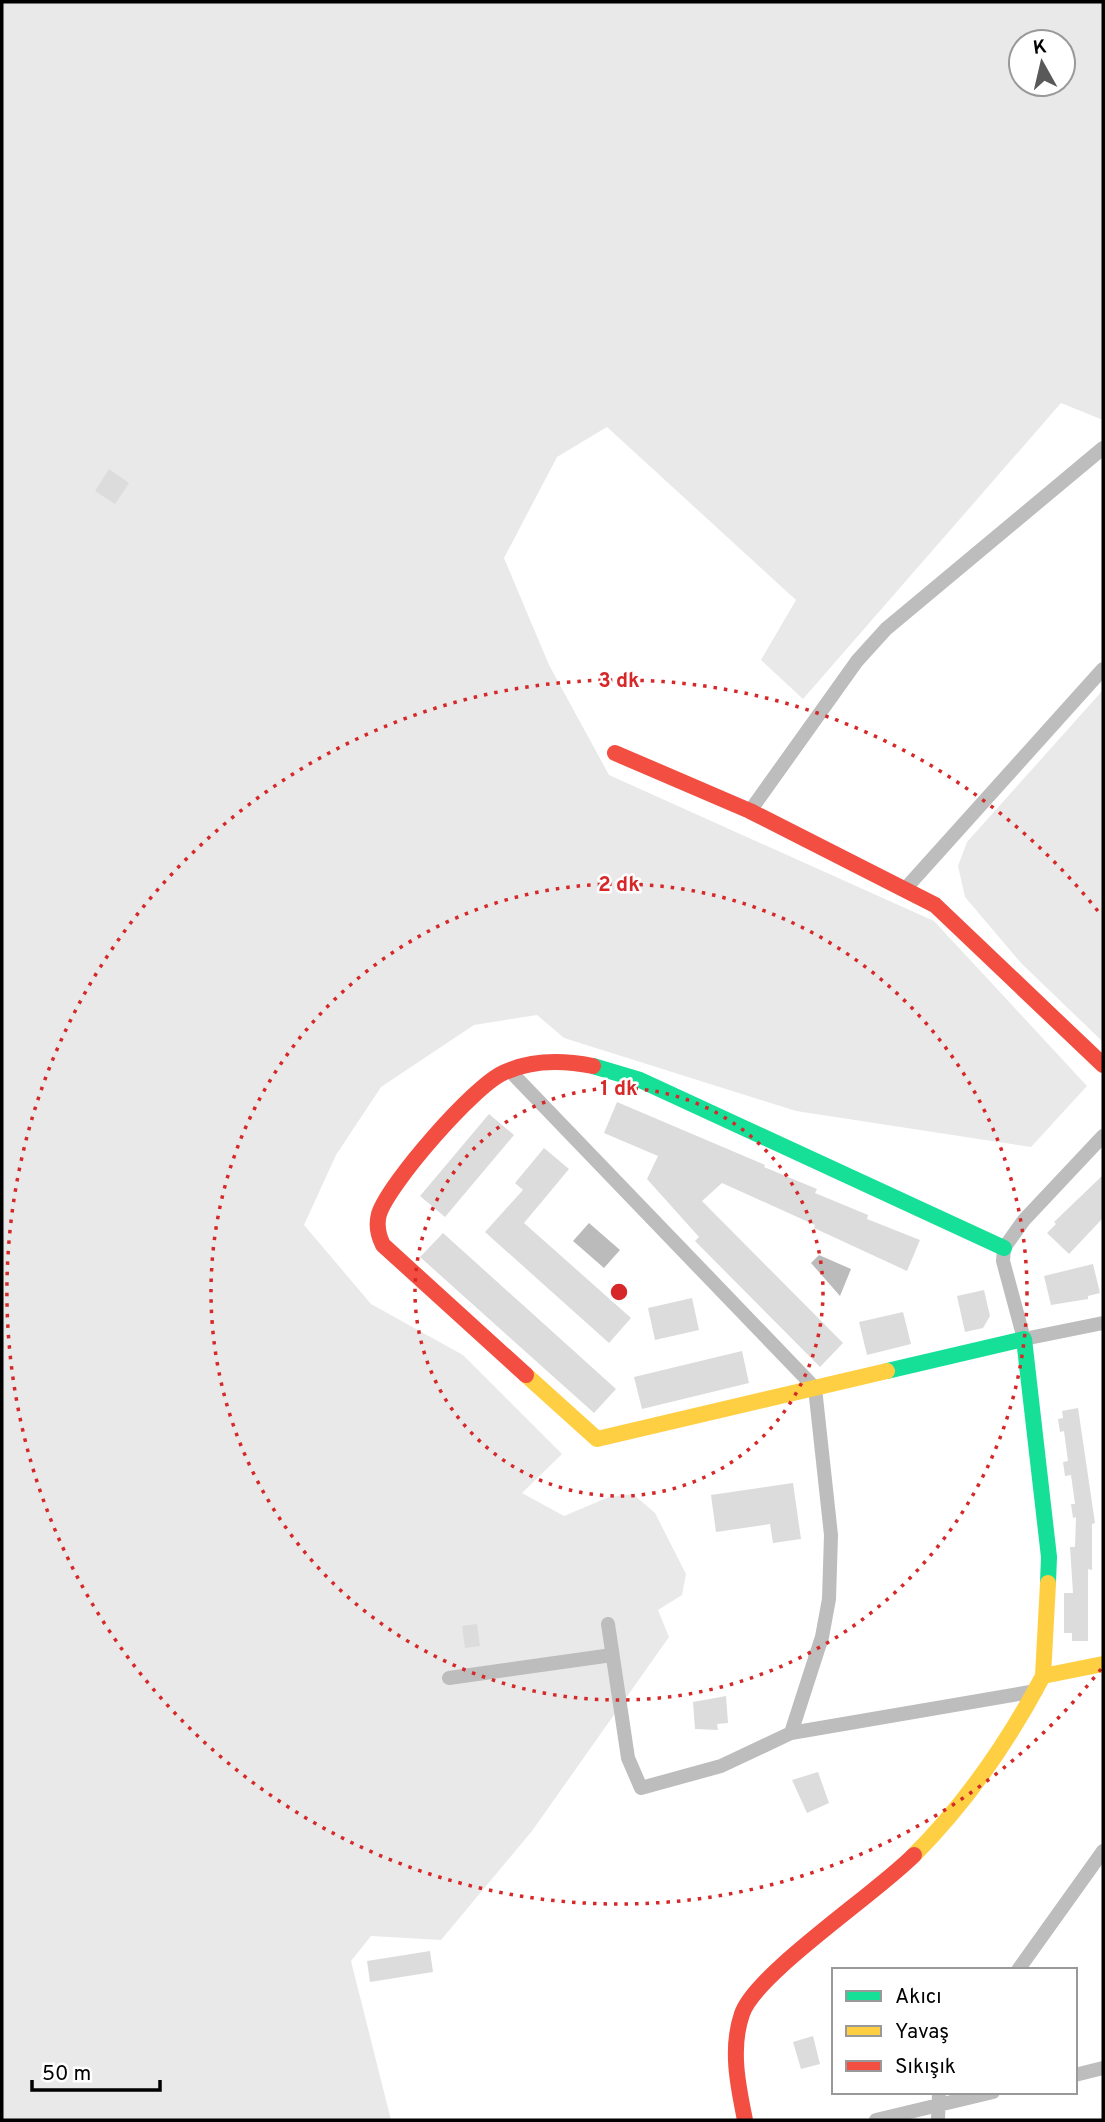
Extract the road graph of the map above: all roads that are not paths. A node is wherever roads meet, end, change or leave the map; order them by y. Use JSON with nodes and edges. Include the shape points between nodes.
{"nodes":[{"id":1,"x":1103,"y":448,"type":"edge"},
{"id":2,"x":1103,"y":669,"type":"edge"},
{"id":3,"x":615,"y":753,"type":"dead end"},
{"id":4,"x":750,"y":811,"type":"junction"},
{"id":5,"x":906,"y":888,"type":"junction"},
{"id":6,"x":1103,"y":1065,"type":"edge"},
{"id":7,"x":510,"y":1071,"type":"junction"},
{"id":8,"x":1103,"y":1136,"type":"edge"},
{"id":9,"x":1004,"y":1248,"type":"junction"},
{"id":10,"x":1103,"y":1322,"type":"edge"},
{"id":11,"x":1024,"y":1339,"type":"junction"},
{"id":12,"x":815,"y":1388,"type":"junction"},
{"id":13,"x":608,"y":1624,"type":"dead end"},
{"id":14,"x":612,"y":1655,"type":"junction"},
{"id":15,"x":1103,"y":1664,"type":"edge"},
{"id":16,"x":1043,"y":1676,"type":"junction"},
{"id":17,"x":449,"y":1678,"type":"dead end"},
{"id":18,"x":1036,"y":1691,"type":"junction"},
{"id":19,"x":791,"y":1733,"type":"junction"},
{"id":20,"x":1103,"y":1851,"type":"edge"},
{"id":21,"x":1019,"y":1968,"type":"edge"},
{"id":22,"x":1103,"y":2068,"type":"edge"},
{"id":23,"x":1077,"y":2074,"type":"edge"},
{"id":24,"x":975,"y":2094,"type":"edge"},
{"id":25,"x":938,"y":2098,"type":"edge"},
{"id":26,"x":745,"y":2120,"type":"edge"},
{"id":27,"x":876,"y":2120,"type":"edge"},
{"id":28,"x":938,"y":2120,"type":"edge"}],
"edges":[{"from":1,"to":4,"type":"street","via":[[886,629],[857,661]]},
{"from":2,"to":5,"type":"street"},
{"from":3,"to":4,"type":"street"},
{"from":4,"to":5,"type":"street"},
{"from":5,"to":6,"type":"street","via":[[935,905]]},
{"from":7,"to":9,"type":"street","via":[[566,1061],[627,1075]]},
{"from":7,"to":12,"type":"street"},
{"from":7,"to":12,"type":"street","via":[[484,1085],[392,1191],[377,1221],[383,1245],[597,1439]]},
{"from":8,"to":9,"type":"street","via":[[1024,1220]]},
{"from":9,"to":11,"type":"street","via":[[1003,1261]]},
{"from":10,"to":11,"type":"street"},
{"from":11,"to":12,"type":"street"},
{"from":11,"to":16,"type":"street","via":[[1049,1557]]},
{"from":12,"to":19,"type":"street","via":[[831,1535],[829,1599],[822,1637]]},
{"from":13,"to":14,"type":"street"},
{"from":14,"to":17,"type":"street"},
{"from":14,"to":19,"type":"street","via":[[628,1758],[641,1788],[721,1766]]},
{"from":15,"to":16,"type":"street"},
{"from":16,"to":18,"type":"street"},
{"from":18,"to":19,"type":"street"},
{"from":18,"to":26,"type":"street","via":[[991,1764],[946,1823],[747,2001],[735,2039]]},
{"from":20,"to":21,"type":"street"},
{"from":22,"to":23,"type":"street"},
{"from":24,"to":25,"type":"street"},
{"from":25,"to":27,"type":"street"},
{"from":25,"to":28,"type":"street"}]}
